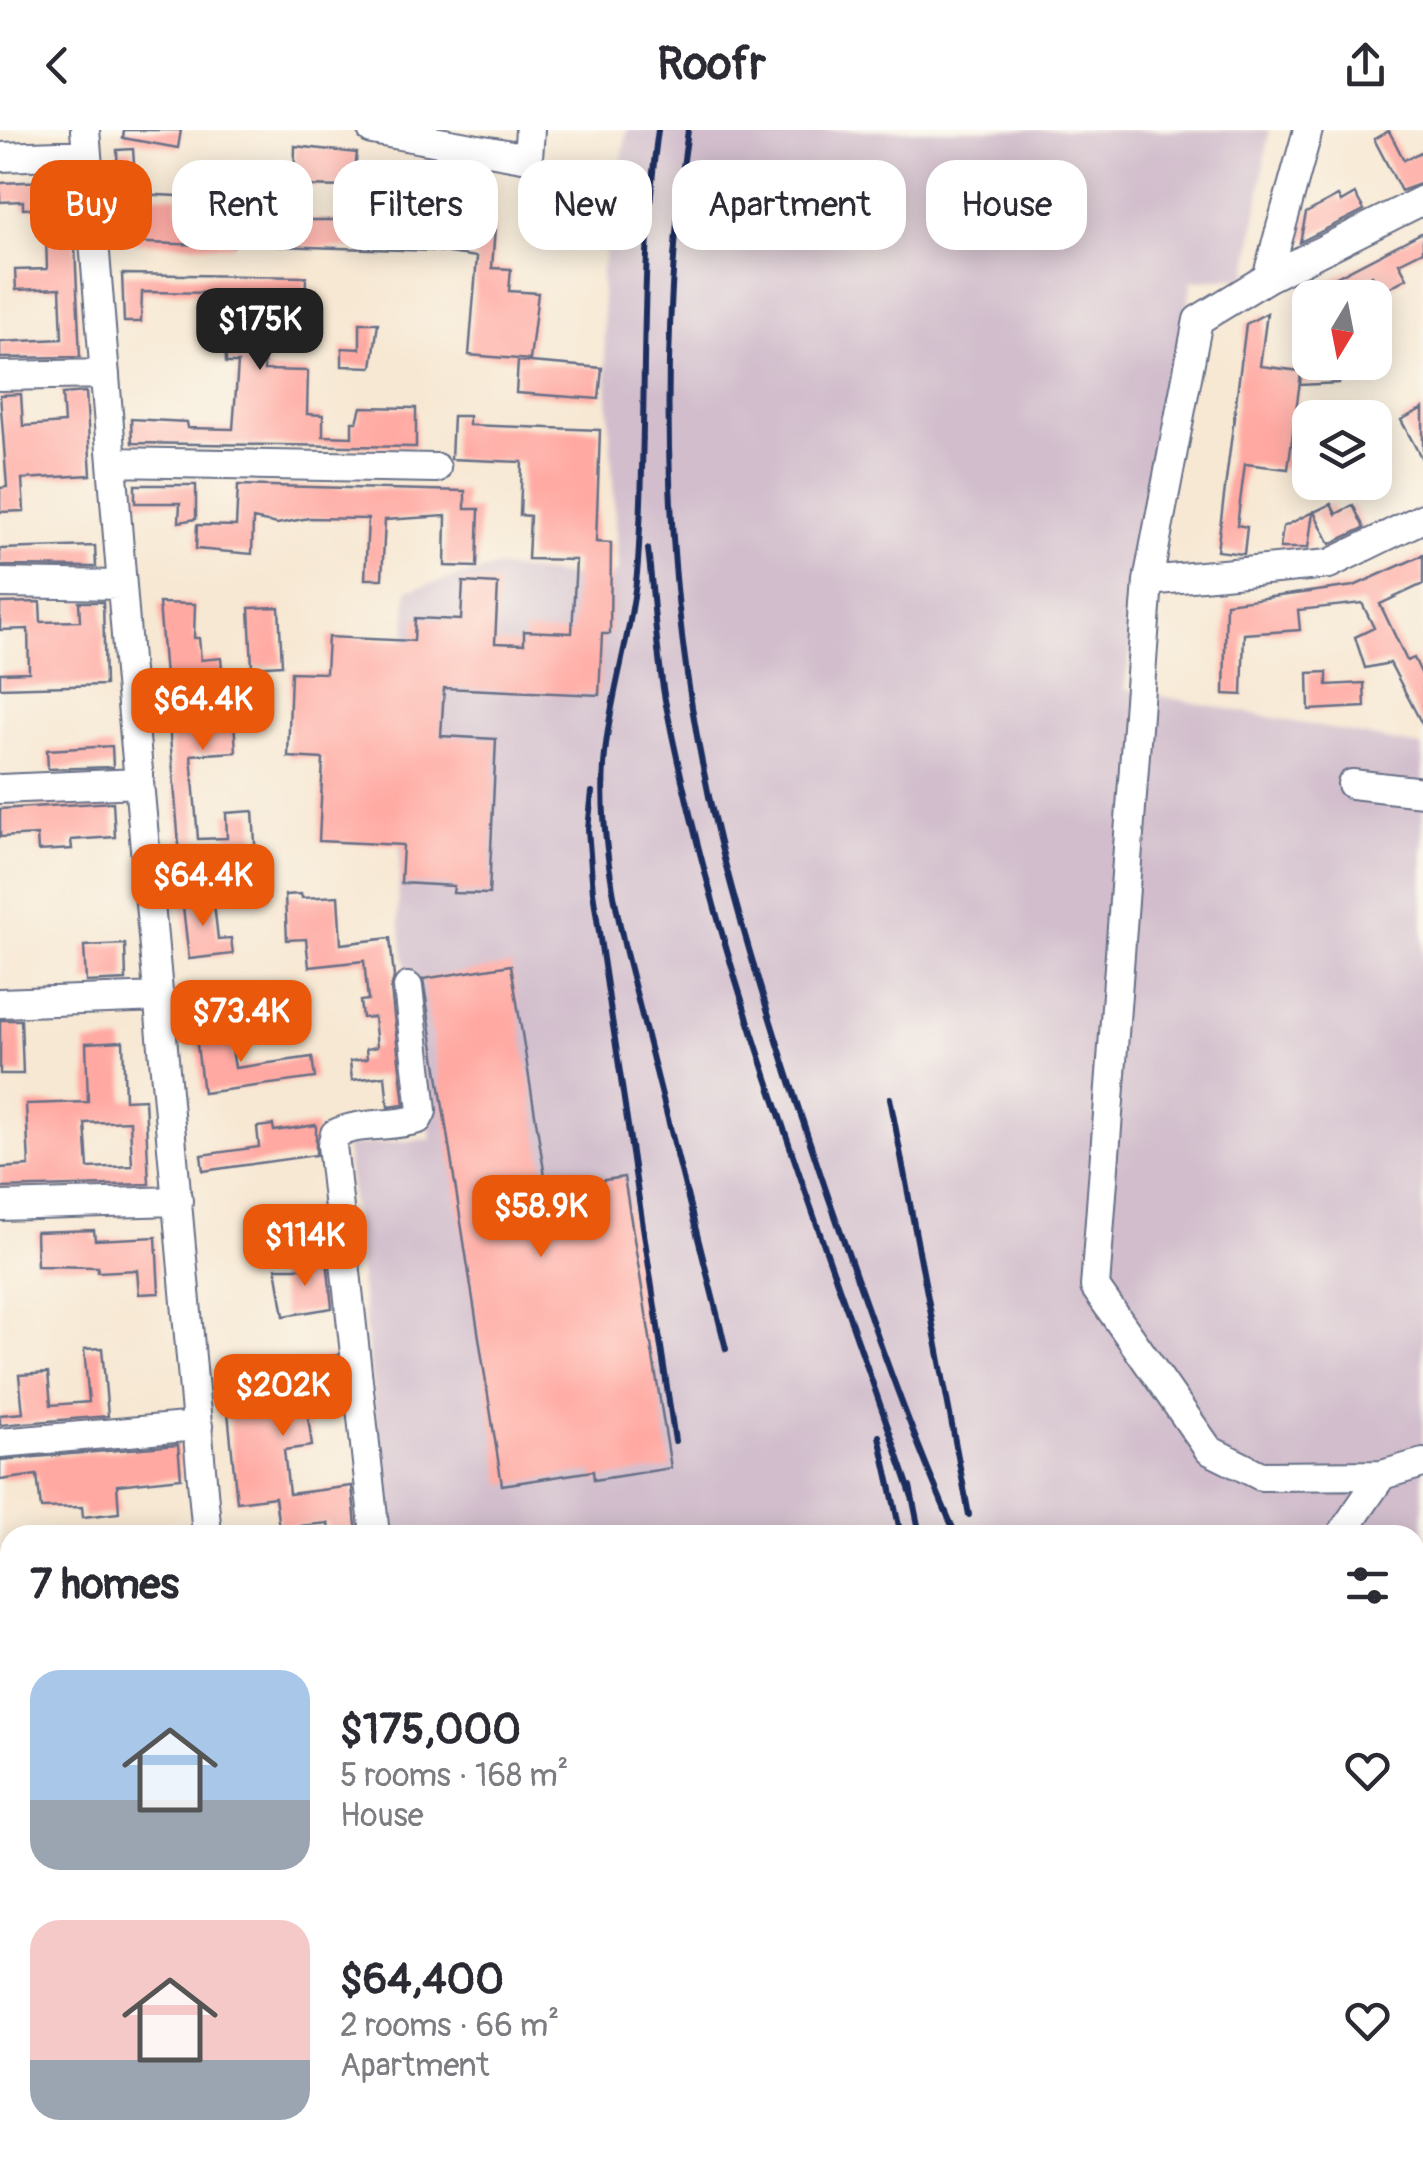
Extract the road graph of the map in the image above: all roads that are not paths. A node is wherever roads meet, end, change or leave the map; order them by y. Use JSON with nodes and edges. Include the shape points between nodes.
{"nodes":[{"id":1,"x":372,"y":130,"type":"edge"},
{"id":2,"x":530,"y":130,"type":"edge"},
{"id":3,"x":1308,"y":130,"type":"edge"},
{"id":4,"x":86,"y":142,"type":"edge"},
{"id":5,"x":0,"y":157,"type":"edge"},
{"id":6,"x":1423,"y":200,"type":"edge"},
{"id":7,"x":1267,"y":278,"type":"junction"},
{"id":8,"x":105,"y":374,"type":"junction"},
{"id":9,"x":0,"y":376,"type":"edge"},
{"id":10,"x":112,"y":462,"type":"junction"},
{"id":11,"x":436,"y":468,"type":"dead end"},
{"id":12,"x":1423,"y":518,"type":"edge"},
{"id":13,"x":1148,"y":582,"type":"junction"},
{"id":14,"x":0,"y":584,"type":"edge"},
{"id":15,"x":122,"y":584,"type":"junction"},
{"id":16,"x":139,"y":782,"type":"junction"},
{"id":17,"x":1352,"y":784,"type":"dead end"},
{"id":18,"x":0,"y":789,"type":"edge"},
{"id":19,"x":1423,"y":792,"type":"edge"},
{"id":20,"x":408,"y":986,"type":"dead end"},
{"id":21,"x":160,"y":997,"type":"junction"},
{"id":22,"x":0,"y":1003,"type":"edge"},
{"id":23,"x":178,"y":1201,"type":"junction"},
{"id":24,"x":0,"y":1206,"type":"edge"},
{"id":25,"x":198,"y":1426,"type":"junction"},
{"id":26,"x":0,"y":1442,"type":"edge"},
{"id":27,"x":1423,"y":1463,"type":"edge"},
{"id":28,"x":1382,"y":1475,"type":"junction"},
{"id":29,"x":207,"y":1525,"type":"edge"},
{"id":30,"x":374,"y":1525,"type":"edge"},
{"id":31,"x":1349,"y":1525,"type":"edge"}],
"edges":[{"from":1,"to":2,"type":"street","via":[[528,158]]},
{"from":3,"to":7,"type":"street"},
{"from":4,"to":5,"type":"street"},
{"from":4,"to":8,"type":"street"},
{"from":6,"to":7,"type":"street"},
{"from":7,"to":13,"type":"street","via":[[1198,320]]},
{"from":8,"to":9,"type":"street"},
{"from":8,"to":10,"type":"street"},
{"from":10,"to":11,"type":"street"},
{"from":10,"to":15,"type":"street"},
{"from":12,"to":13,"type":"street","via":[[1329,564]]},
{"from":13,"to":28,"type":"street","via":[[1095,1287],[1210,1450],[1261,1476]]},
{"from":14,"to":15,"type":"street"},
{"from":15,"to":16,"type":"street"},
{"from":16,"to":18,"type":"street"},
{"from":16,"to":21,"type":"street"},
{"from":17,"to":19,"type":"street"},
{"from":20,"to":30,"type":"street","via":[[422,1111],[402,1124],[347,1128],[335,1134],[332,1145]]},
{"from":21,"to":22,"type":"street"},
{"from":21,"to":23,"type":"street"},
{"from":23,"to":24,"type":"street"},
{"from":23,"to":25,"type":"street"},
{"from":25,"to":26,"type":"street"},
{"from":25,"to":29,"type":"street"},
{"from":27,"to":28,"type":"street"},
{"from":28,"to":31,"type":"street"}]}
